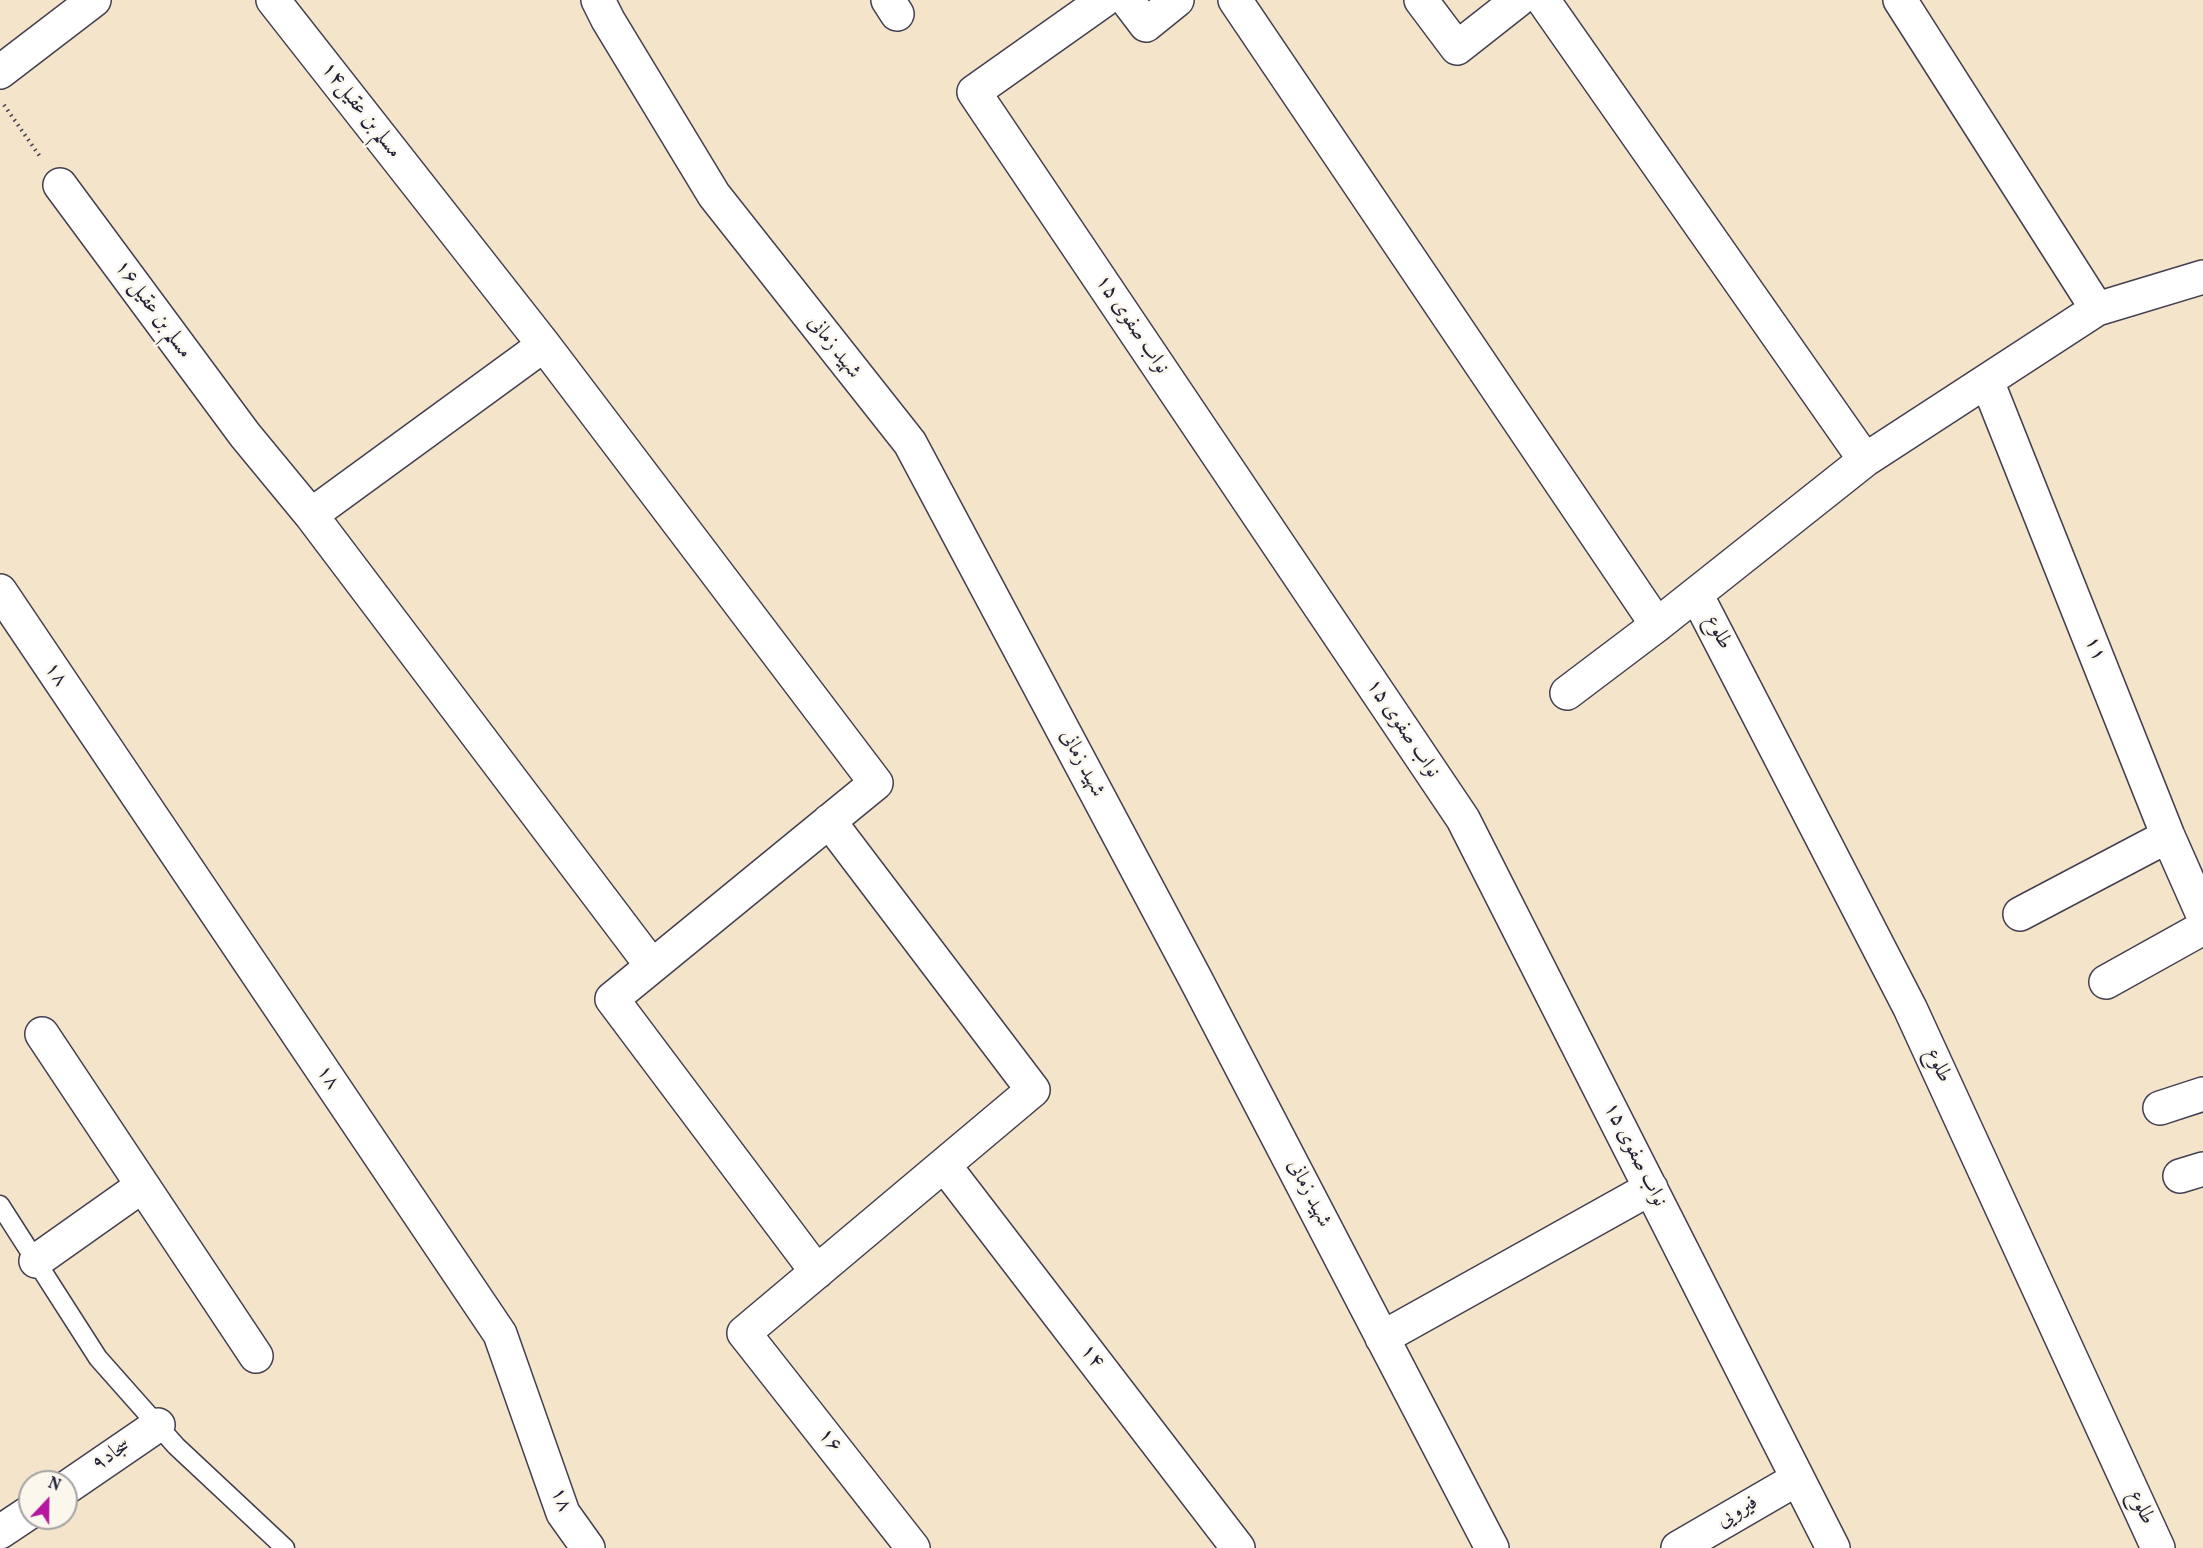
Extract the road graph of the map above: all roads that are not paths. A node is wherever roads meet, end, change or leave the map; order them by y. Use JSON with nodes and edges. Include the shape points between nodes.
{"nodes":[{"id":1,"x":94,"y":0,"type":"edge"},
{"id":2,"x":273,"y":0,"type":"edge"},
{"id":3,"x":1104,"y":0,"type":"edge"},
{"id":4,"x":1127,"y":0,"type":"edge"},
{"id":5,"x":1177,"y":0,"type":"edge"},
{"id":6,"x":1235,"y":0,"type":"edge"},
{"id":7,"x":1421,"y":0,"type":"edge"},
{"id":8,"x":1518,"y":0,"type":"edge"},
{"id":9,"x":1543,"y":0,"type":"edge"},
{"id":10,"x":1900,"y":0,"type":"edge"},
{"id":11,"x":603,"y":10,"type":"edge"},
{"id":12,"x":0,"y":72,"type":"edge"},
{"id":13,"x":60,"y":185,"type":"road end"},
{"id":14,"x":2203,"y":277,"type":"edge"},
{"id":15,"x":2097,"y":309,"type":"junction"},
{"id":16,"x":544,"y":345,"type":"junction"},
{"id":17,"x":1987,"y":381,"type":"junction"},
{"id":18,"x":1864,"y":460,"type":"junction"},
{"id":19,"x":311,"y":515,"type":"junction"},
{"id":20,"x":0,"y":591,"type":"edge"},
{"id":21,"x":1696,"y":594,"type":"junction"},
{"id":22,"x":1657,"y":625,"type":"junction"},
{"id":23,"x":1567,"y":693,"type":"dead end"},
{"id":24,"x":829,"y":821,"type":"junction"},
{"id":25,"x":2168,"y":836,"type":"junction"},
{"id":26,"x":2020,"y":914,"type":"dead end"},
{"id":27,"x":2203,"y":915,"type":"edge"},
{"id":28,"x":2203,"y":928,"type":"edge"},
{"id":29,"x":652,"y":966,"type":"junction"},
{"id":30,"x":2106,"y":982,"type":"dead end"},
{"id":31,"x":42,"y":1034,"type":"dead end"},
{"id":32,"x":2203,"y":1094,"type":"edge"},
{"id":33,"x":2160,"y":1108,"type":"dead end"},
{"id":34,"x":944,"y":1165,"type":"junction"},
{"id":35,"x":142,"y":1186,"type":"junction"},
{"id":36,"x":1651,"y":1188,"type":"junction"},
{"id":37,"x":0,"y":1205,"type":"edge"},
{"id":38,"x":36,"y":1261,"type":"junction"},
{"id":39,"x":817,"y":1272,"type":"junction"},
{"id":40,"x":1382,"y":1338,"type":"junction"},
{"id":41,"x":256,"y":1356,"type":"dead end"},
{"id":42,"x":158,"y":1425,"type":"junction"},
{"id":43,"x":1797,"y":1479,"type":"junction"},
{"id":44,"x":78,"y":1480,"type":"edge"},
{"id":45,"x":18,"y":1520,"type":"edge"},
{"id":46,"x":0,"y":1532,"type":"edge"},
{"id":47,"x":285,"y":1548,"type":"edge"},
{"id":48,"x":588,"y":1548,"type":"edge"},
{"id":49,"x":914,"y":1548,"type":"edge"},
{"id":50,"x":1238,"y":1548,"type":"edge"},
{"id":51,"x":1492,"y":1548,"type":"edge"},
{"id":52,"x":1678,"y":1548,"type":"edge"},
{"id":53,"x":1833,"y":1548,"type":"edge"},
{"id":54,"x":2158,"y":1548,"type":"edge"}],
"edges":[{"from":1,"to":12,"type":"street"},
{"from":2,"to":16,"type":"street","name":"مسلم بن عقیل۱۴"},
{"from":3,"to":36,"type":"street","name":"نواب صفوی ۱۵","via":[[974,92],[1463,819]]},
{"from":4,"to":5,"type":"street","via":[[1146,25]]},
{"from":6,"to":22,"type":"street"},
{"from":7,"to":8,"type":"street","via":[[1457,48]]},
{"from":9,"to":18,"type":"street"},
{"from":10,"to":15,"type":"street"},
{"from":11,"to":40,"type":"street","name":"شهید زمانی","via":[[714,195],[909,443]]},
{"from":13,"to":19,"type":"street","name":"مسلم بن عقیل۱۶","via":[[245,435]]},
{"from":14,"to":15,"type":"street"},
{"from":15,"to":17,"type":"street"},
{"from":16,"to":19,"type":"street"},
{"from":16,"to":24,"type":"street","name":"مسلم بن عقیل۱۴","via":[[876,783]]},
{"from":17,"to":18,"type":"street"},
{"from":17,"to":25,"type":"street","name":"۱۱"},
{"from":18,"to":21,"type":"street"},
{"from":19,"to":29,"type":"street","name":"مسلم بن عقیل۱۶"},
{"from":20,"to":48,"type":"street","name":"۱۸","via":[[500,1334],[563,1513]]},
{"from":21,"to":22,"type":"street"},
{"from":21,"to":54,"type":"street","name":"طلوع","via":[[1910,1008]]},
{"from":22,"to":23,"type":"street"},
{"from":24,"to":29,"type":"street"},
{"from":24,"to":34,"type":"street","via":[[1033,1090]]},
{"from":25,"to":26,"type":"street"},
{"from":25,"to":27,"type":"street","name":"۱۱"},
{"from":28,"to":30,"type":"street"},
{"from":29,"to":39,"type":"street","via":[[612,999]]},
{"from":31,"to":35,"type":"street"},
{"from":32,"to":33,"type":"street"},
{"from":34,"to":39,"type":"street"},
{"from":34,"to":50,"type":"street","name":"۱۴"},
{"from":35,"to":38,"type":"street"},
{"from":35,"to":41,"type":"street"},
{"from":36,"to":40,"type":"street"},
{"from":36,"to":43,"type":"street","name":"نواب صفوی ۱۵"},
{"from":37,"to":38,"type":"lane"},
{"from":38,"to":42,"type":"lane","via":[[98,1358]]},
{"from":39,"to":49,"type":"street","name":"۱۶","via":[[744,1333]]},
{"from":40,"to":51,"type":"street","name":"شهید زمانی"},
{"from":42,"to":44,"type":"street","name":"۹سجاد"},
{"from":42,"to":47,"type":"lane"},
{"from":43,"to":52,"type":"street","name":"فیرویی"},
{"from":43,"to":53,"type":"street","name":"نواب صفوی ۱۵"},
{"from":45,"to":46,"type":"street"}]}
